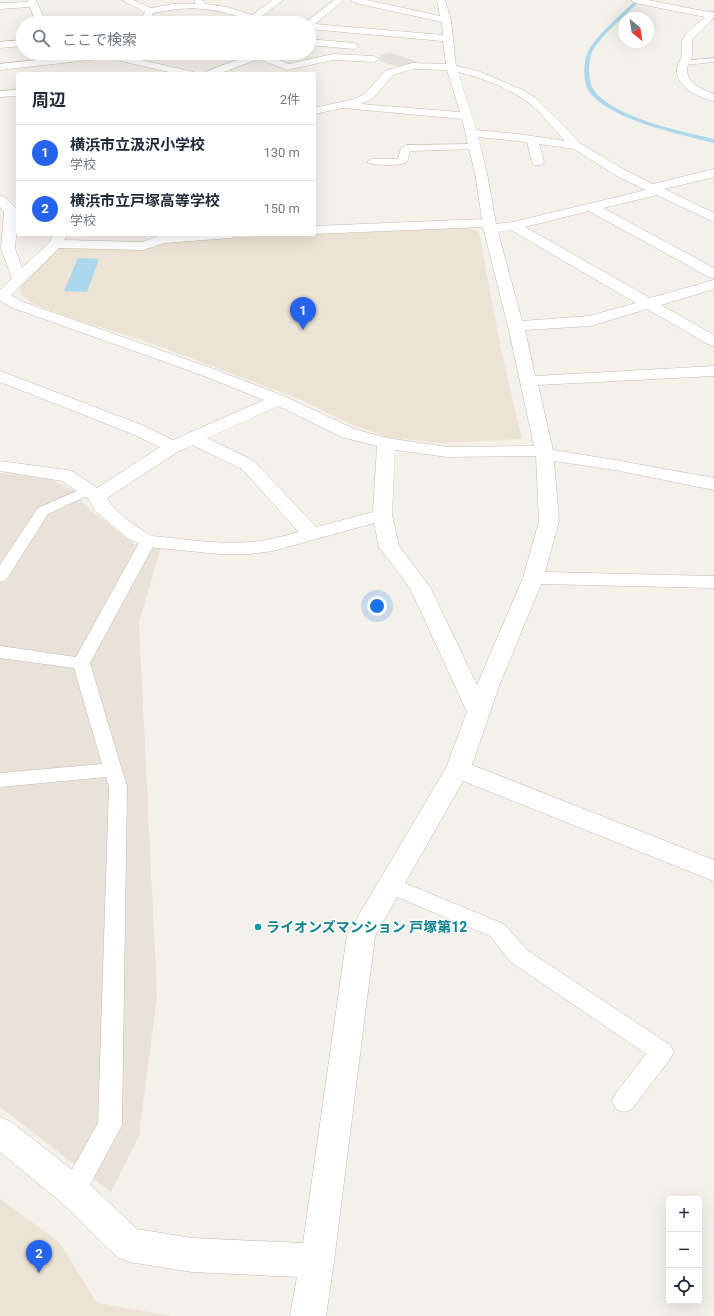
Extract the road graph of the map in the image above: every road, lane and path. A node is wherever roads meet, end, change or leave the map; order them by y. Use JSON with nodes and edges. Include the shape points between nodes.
{"nodes":[{"id":1,"x":126,"y":0,"type":"edge"},
{"id":2,"x":224,"y":0,"type":"edge"},
{"id":3,"x":279,"y":0,"type":"edge"},
{"id":4,"x":340,"y":0,"type":"edge"},
{"id":5,"x":355,"y":0,"type":"edge"},
{"id":6,"x":441,"y":0,"type":"edge"},
{"id":7,"x":635,"y":0,"type":"edge"},
{"id":8,"x":33,"y":2,"type":"edge"},
{"id":9,"x":377,"y":2,"type":"edge"},
{"id":10,"x":200,"y":3,"type":"edge"},
{"id":11,"x":0,"y":6,"type":"edge"},
{"id":12,"x":216,"y":8,"type":"junction"},
{"id":13,"x":150,"y":11,"type":"junction"},
{"id":14,"x":712,"y":15,"type":"edge"},
{"id":15,"x":38,"y":16,"type":"edge"},
{"id":16,"x":148,"y":16,"type":"edge"},
{"id":17,"x":246,"y":16,"type":"edge"},
{"id":18,"x":256,"y":16,"type":"edge"},
{"id":19,"x":316,"y":19,"type":"edge"},
{"id":20,"x":446,"y":20,"type":"junction"},
{"id":21,"x":316,"y":26,"type":"edge"},
{"id":22,"x":448,"y":38,"type":"junction"},
{"id":23,"x":316,"y":43,"type":"edge"},
{"id":24,"x":16,"y":44,"type":"edge"},
{"id":25,"x":0,"y":45,"type":"edge"},
{"id":26,"x":370,"y":52,"type":"junction"},
{"id":27,"x":42,"y":60,"type":"edge"},
{"id":28,"x":61,"y":60,"type":"edge"},
{"id":29,"x":129,"y":60,"type":"edge"},
{"id":30,"x":246,"y":60,"type":"edge"},
{"id":31,"x":273,"y":60,"type":"edge"},
{"id":32,"x":714,"y":60,"type":"edge"},
{"id":33,"x":684,"y":63,"type":"junction"},
{"id":34,"x":0,"y":67,"type":"edge"},
{"id":35,"x":452,"y":67,"type":"junction"},
{"id":36,"x":398,"y":70,"type":"junction"},
{"id":37,"x":67,"y":72,"type":"edge"},
{"id":38,"x":181,"y":72,"type":"edge"},
{"id":39,"x":214,"y":72,"type":"edge"},
{"id":40,"x":16,"y":93,"type":"edge"},
{"id":41,"x":0,"y":94,"type":"edge"},
{"id":42,"x":714,"y":98,"type":"edge"},
{"id":43,"x":316,"y":100,"type":"edge"},
{"id":44,"x":342,"y":105,"type":"junction"},
{"id":45,"x":316,"y":111,"type":"edge"},
{"id":46,"x":467,"y":116,"type":"junction"},
{"id":47,"x":470,"y":133,"type":"junction"},
{"id":48,"x":532,"y":139,"type":"junction"},
{"id":49,"x":395,"y":142,"type":"dead end"},
{"id":50,"x":577,"y":146,"type":"junction"},
{"id":51,"x":474,"y":147,"type":"junction"},
{"id":52,"x":406,"y":148,"type":"junction"},
{"id":53,"x":372,"y":162,"type":"dead end"},
{"id":54,"x":538,"y":162,"type":"dead end"},
{"id":55,"x":714,"y":173,"type":"edge"},
{"id":56,"x":655,"y":189,"type":"junction"},
{"id":57,"x":7,"y":207,"type":"edge"},
{"id":58,"x":591,"y":207,"type":"junction"},
{"id":59,"x":714,"y":218,"type":"edge"},
{"id":60,"x":489,"y":226,"type":"junction"},
{"id":61,"x":513,"y":226,"type":"junction"},
{"id":62,"x":316,"y":230,"type":"edge"},
{"id":63,"x":203,"y":236,"type":"edge"},
{"id":64,"x":58,"y":239,"type":"edge"},
{"id":65,"x":4,"y":240,"type":"edge"},
{"id":66,"x":714,"y":274,"type":"edge"},
{"id":67,"x":19,"y":278,"type":"junction"},
{"id":68,"x":714,"y":284,"type":"edge"},
{"id":69,"x":1,"y":296,"type":"edge"},
{"id":70,"x":650,"y":303,"type":"junction"},
{"id":71,"x":516,"y":326,"type":"junction"},
{"id":72,"x":714,"y":341,"type":"edge"},
{"id":73,"x":714,"y":371,"type":"edge"},
{"id":74,"x":0,"y":376,"type":"edge"},
{"id":75,"x":529,"y":381,"type":"junction"},
{"id":76,"x":278,"y":400,"type":"junction"},
{"id":77,"x":193,"y":438,"type":"junction"},
{"id":78,"x":386,"y":443,"type":"junction"},
{"id":79,"x":173,"y":447,"type":"junction"},
{"id":80,"x":544,"y":453,"type":"junction"},
{"id":81,"x":0,"y":466,"type":"edge"},
{"id":82,"x":714,"y":484,"type":"edge"},
{"id":83,"x":92,"y":493,"type":"junction"},
{"id":84,"x":382,"y":514,"type":"junction"},
{"id":85,"x":312,"y":534,"type":"junction"},
{"id":86,"x":148,"y":541,"type":"junction"},
{"id":87,"x":0,"y":577,"type":"edge"},
{"id":88,"x":533,"y":578,"type":"junction"},
{"id":89,"x":714,"y":582,"type":"edge"},
{"id":90,"x":0,"y":652,"type":"edge"},
{"id":91,"x":81,"y":663,"type":"junction"},
{"id":92,"x":480,"y":712,"type":"junction"},
{"id":93,"x":458,"y":769,"type":"junction"},
{"id":94,"x":113,"y":770,"type":"junction"},
{"id":95,"x":0,"y":780,"type":"edge"},
{"id":96,"x":714,"y":871,"type":"edge"},
{"id":97,"x":390,"y":885,"type":"junction"},
{"id":98,"x":624,"y":1101,"type":"dead end"},
{"id":99,"x":0,"y":1132,"type":"edge"},
{"id":100,"x":73,"y":1191,"type":"junction"},
{"id":101,"x":317,"y":1261,"type":"junction"},
{"id":102,"x":308,"y":1316,"type":"edge"}],
"edges":[{"from":1,"to":13,"type":"street"},
{"from":2,"to":12,"type":"street"},
{"from":3,"to":18,"type":"street"},
{"from":4,"to":19,"type":"street"},
{"from":5,"to":9,"type":"street"},
{"from":6,"to":20,"type":"street"},
{"from":7,"to":14,"type":"street"},
{"from":8,"to":11,"type":"street"},
{"from":8,"to":15,"type":"street"},
{"from":9,"to":20,"type":"street"},
{"from":10,"to":12,"type":"street"},
{"from":10,"to":13,"type":"street"},
{"from":12,"to":17,"type":"street"},
{"from":13,"to":16,"type":"street"},
{"from":14,"to":33,"type":"street","via":[[688,38]]},
{"from":20,"to":22,"type":"street"},
{"from":21,"to":22,"type":"street"},
{"from":22,"to":35,"type":"street"},
{"from":23,"to":26,"type":"street"},
{"from":24,"to":25,"type":"street"},
{"from":26,"to":31,"type":"street","via":[[333,57],[287,68]]},
{"from":26,"to":36,"type":"street","via":[[373,62]]},
{"from":27,"to":34,"type":"street"},
{"from":28,"to":37,"type":"street"},
{"from":29,"to":38,"type":"street"},
{"from":30,"to":39,"type":"street"},
{"from":32,"to":33,"type":"lane"},
{"from":33,"to":42,"type":"street","via":[[682,69],[686,80],[700,93]]},
{"from":35,"to":36,"type":"street","via":[[412,66]]},
{"from":35,"to":46,"type":"street"},
{"from":35,"to":50,"type":"street","via":[[474,73],[519,92],[533,101]]},
{"from":36,"to":44,"type":"street","via":[[389,73],[369,96]]},
{"from":40,"to":41,"type":"street"},
{"from":43,"to":44,"type":"street"},
{"from":44,"to":45,"type":"street"},
{"from":44,"to":46,"type":"street"},
{"from":46,"to":47,"type":"street"},
{"from":47,"to":48,"type":"street"},
{"from":47,"to":51,"type":"street"},
{"from":48,"to":50,"type":"street"},
{"from":48,"to":54,"type":"street"},
{"from":49,"to":52,"type":"lane"},
{"from":50,"to":56,"type":"street","via":[[621,173]]},
{"from":51,"to":52,"type":"lane"},
{"from":51,"to":60,"type":"street","via":[[481,173]]},
{"from":52,"to":53,"type":"lane","via":[[402,162]]},
{"from":55,"to":56,"type":"street"},
{"from":56,"to":58,"type":"street"},
{"from":56,"to":59,"type":"street"},
{"from":57,"to":65,"type":"street"},
{"from":58,"to":61,"type":"street"},
{"from":58,"to":66,"type":"street"},
{"from":60,"to":61,"type":"street"},
{"from":60,"to":62,"type":"street"},
{"from":60,"to":71,"type":"street"},
{"from":61,"to":70,"type":"street"},
{"from":63,"to":64,"type":"street","via":[[162,239],[144,246]]},
{"from":64,"to":67,"type":"street"},
{"from":65,"to":67,"type":"street"},
{"from":67,"to":69,"type":"street"},
{"from":68,"to":70,"type":"street"},
{"from":69,"to":76,"type":"street","via":[[18,306],[205,371]]},
{"from":70,"to":71,"type":"street","via":[[590,321]]},
{"from":70,"to":72,"type":"street"},
{"from":71,"to":75,"type":"street"},
{"from":73,"to":75,"type":"street"},
{"from":74,"to":79,"type":"street","via":[[136,429]]},
{"from":75,"to":80,"type":"street"},
{"from":76,"to":77,"type":"street"},
{"from":76,"to":78,"type":"street","via":[[348,433]]},
{"from":77,"to":79,"type":"street"},
{"from":77,"to":85,"type":"street","via":[[248,465]]},
{"from":78,"to":80,"type":"street","via":[[447,452]]},
{"from":78,"to":84,"type":"street"},
{"from":79,"to":83,"type":"street"},
{"from":80,"to":82,"type":"street"},
{"from":80,"to":88,"type":"street","via":[[549,521]]},
{"from":81,"to":83,"type":"street","via":[[67,476]]},
{"from":83,"to":86,"type":"street","via":[[102,507],[136,535]]},
{"from":83,"to":87,"type":"lane","via":[[43,511]]},
{"from":84,"to":85,"type":"street"},
{"from":84,"to":92,"type":"street","via":[[389,547],[420,588]]},
{"from":85,"to":86,"type":"street","via":[[250,548],[220,548]]},
{"from":86,"to":91,"type":"lane"},
{"from":88,"to":89,"type":"street"},
{"from":88,"to":92,"type":"street","via":[[488,686]]},
{"from":90,"to":91,"type":"lane"},
{"from":91,"to":94,"type":"lane"},
{"from":92,"to":93,"type":"street"},
{"from":93,"to":96,"type":"street"},
{"from":93,"to":97,"type":"street"},
{"from":94,"to":95,"type":"lane"},
{"from":94,"to":100,"type":"lane","via":[[118,787],[110,1125]]},
{"from":97,"to":98,"type":"lane","via":[[496,930],[519,956],[662,1052]]},
{"from":97,"to":101,"type":"street","via":[[361,935]]},
{"from":99,"to":100,"type":"street"},
{"from":100,"to":101,"type":"street","via":[[129,1245],[192,1255]]},
{"from":101,"to":102,"type":"street"}]}
